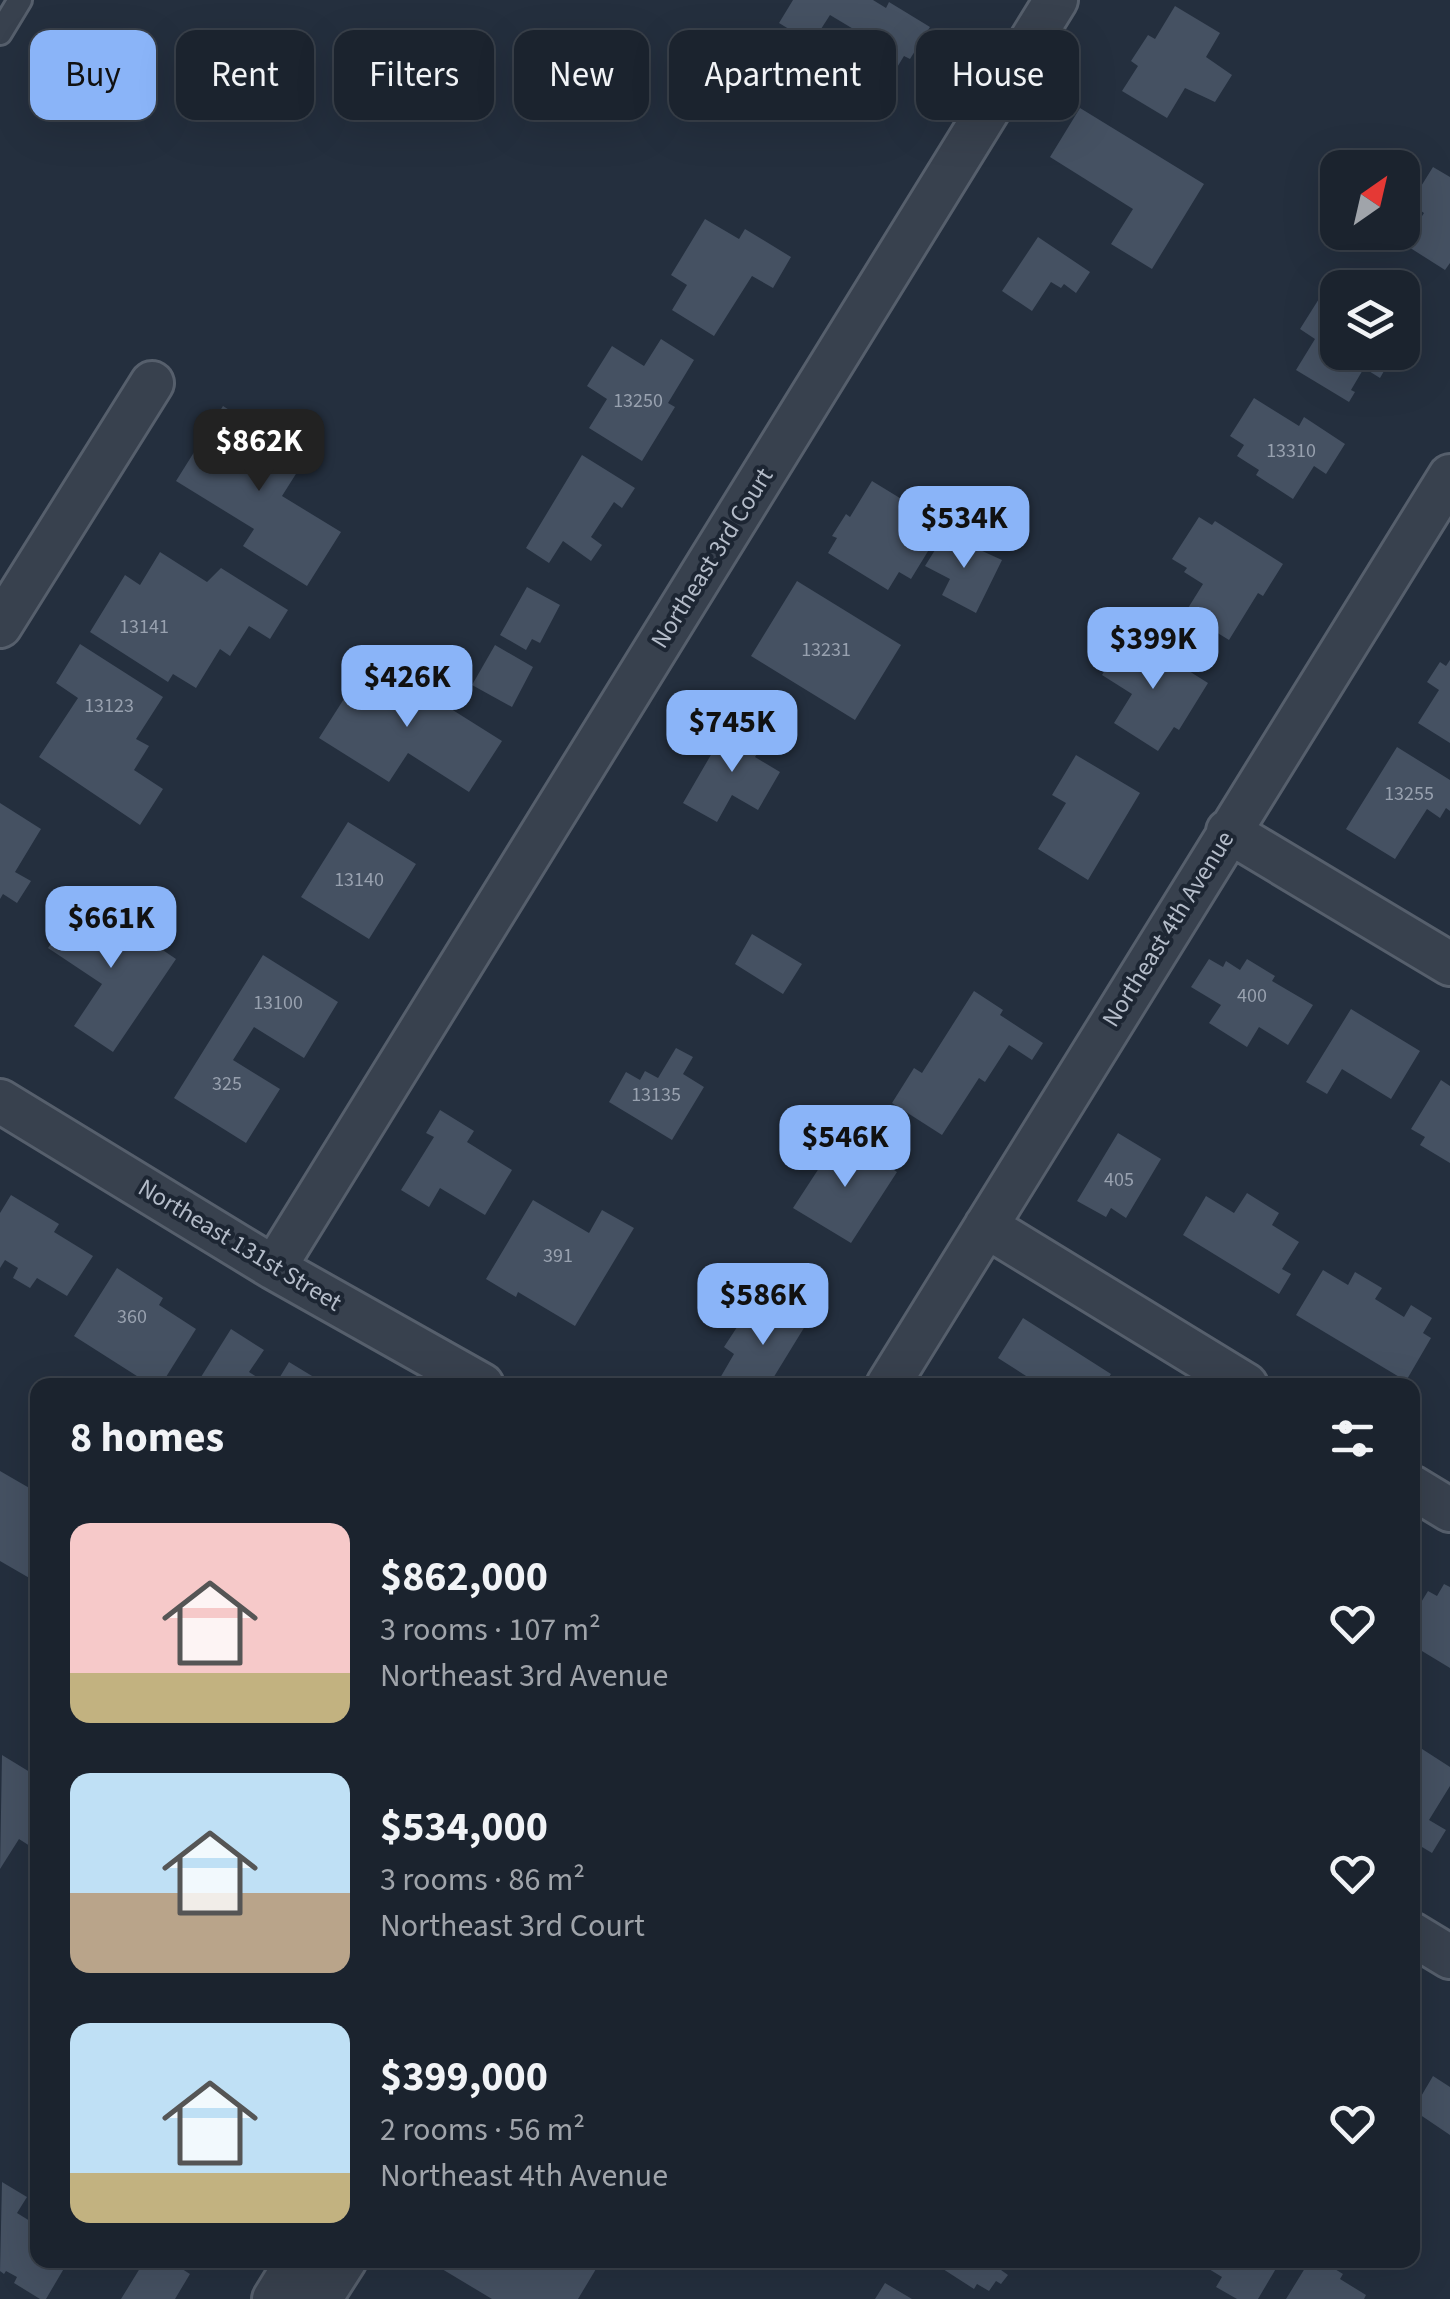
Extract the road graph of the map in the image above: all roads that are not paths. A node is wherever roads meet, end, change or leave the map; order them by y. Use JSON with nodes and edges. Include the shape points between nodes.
{"nodes":[{"id":1,"x":20,"y":0,"type":"edge"},
{"id":2,"x":1056,"y":0,"type":"edge"},
{"id":3,"x":0,"y":33,"type":"edge"},
{"id":4,"x":152,"y":383,"type":"dead end"},
{"id":5,"x":1450,"y":476,"type":"edge"},
{"id":6,"x":0,"y":626,"type":"edge"},
{"id":7,"x":1228,"y":832,"type":"junction"},
{"id":8,"x":1450,"y":964,"type":"edge"},
{"id":9,"x":0,"y":1102,"type":"edge"},
{"id":10,"x":986,"y":1226,"type":"junction"},
{"id":11,"x":274,"y":1268,"type":"junction"},
{"id":12,"x":470,"y":1378,"type":"edge"},
{"id":13,"x":892,"y":1378,"type":"edge"},
{"id":14,"x":1235,"y":1378,"type":"edge"},
{"id":15,"x":1420,"y":1492,"type":"edge"},
{"id":16,"x":1450,"y":1510,"type":"edge"},
{"id":17,"x":1420,"y":1939,"type":"edge"},
{"id":18,"x":1450,"y":1957,"type":"edge"},
{"id":19,"x":293,"y":2268,"type":"edge"},
{"id":20,"x":339,"y":2268,"type":"edge"},
{"id":21,"x":274,"y":2299,"type":"edge"},
{"id":22,"x":320,"y":2299,"type":"edge"}],
"edges":[{"from":1,"to":3,"type":"lane"},
{"from":2,"to":11,"type":"street","name":"Northeast 3rd Court"},
{"from":4,"to":6,"type":"street"},
{"from":5,"to":7,"type":"street","name":"Northeast 4th Avenue"},
{"from":7,"to":8,"type":"street"},
{"from":7,"to":10,"type":"street","name":"Northeast 4th Avenue"},
{"from":9,"to":11,"type":"street","name":"Northeast 131st Street"},
{"from":10,"to":13,"type":"street","name":"Northeast 4th Avenue"},
{"from":10,"to":14,"type":"street"},
{"from":11,"to":12,"type":"street","name":"Northeast 131st Street"},
{"from":15,"to":16,"type":"street"},
{"from":17,"to":18,"type":"street"},
{"from":19,"to":21,"type":"street"},
{"from":20,"to":22,"type":"street"}]}
